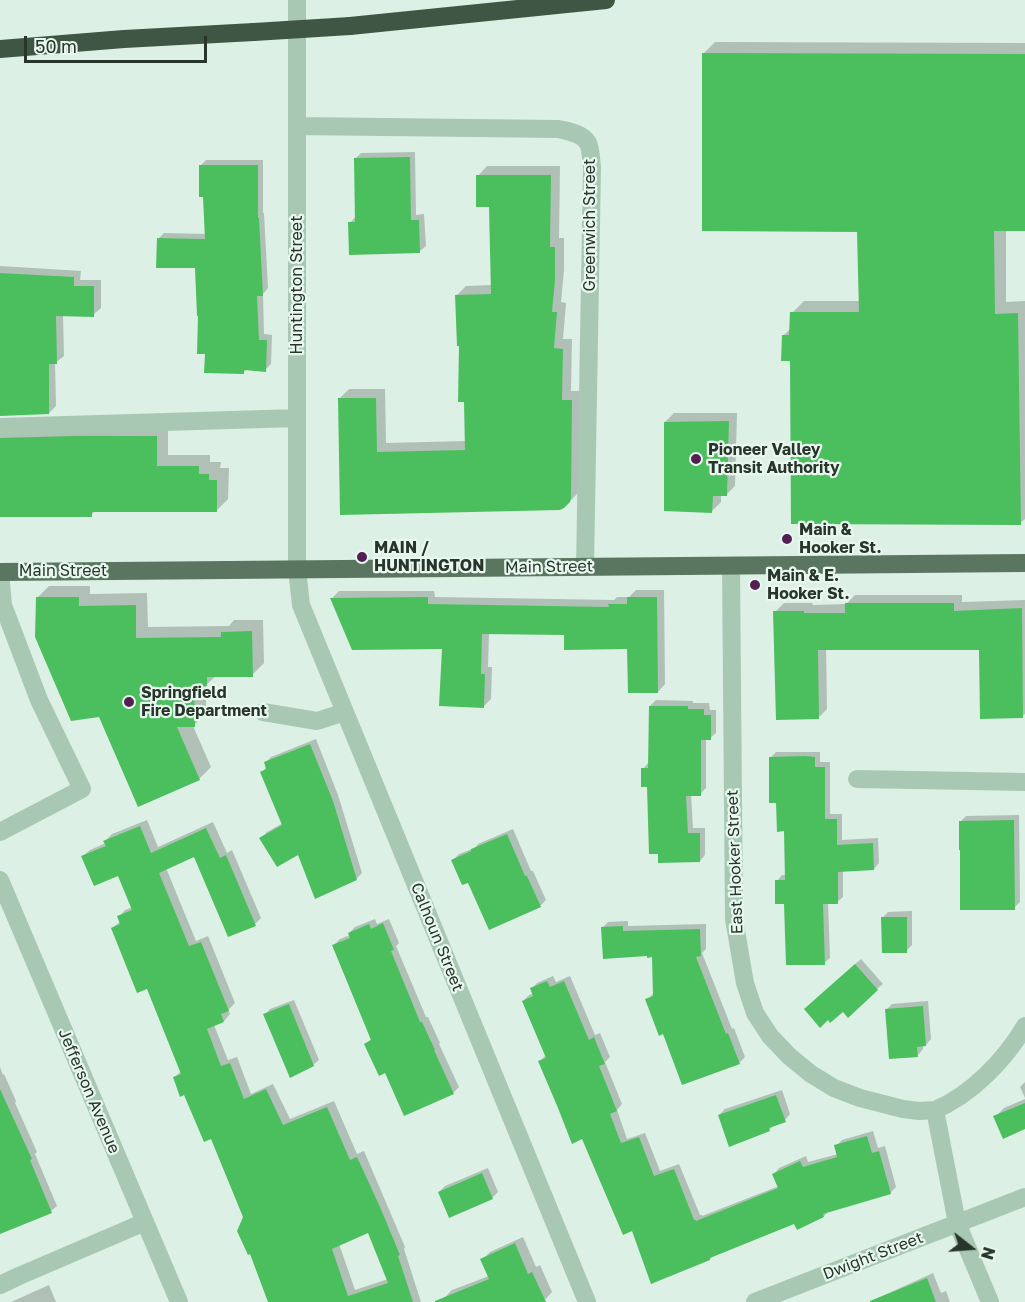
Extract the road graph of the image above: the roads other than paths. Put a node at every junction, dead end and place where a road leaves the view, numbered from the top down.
1 (297, 0) edge
2 (606, 0) edge
3 (0, 49) edge
4 (297, 126) junction
5 (297, 418) junction
6 (0, 427) edge
7 (1025, 563) edge
8 (731, 566) junction
9 (585, 567) junction
10 (297, 569) junction
11 (0, 572) edge
12 (262, 712) dead end
13 (345, 712) junction
14 (857, 779) dead end
15 (1025, 782) edge
16 (0, 832) edge
17 (0, 880) edge
18 (1025, 1026) edge
19 (935, 1110) junction
20 (1025, 1197) edge
21 (145, 1222) junction
22 (957, 1223) junction
23 (0, 1285) edge
24 (179, 1302) edge
25 (586, 1302) edge
26 (755, 1302) edge
27 (990, 1302) edge

1 - 4 street, Huntington Street
2 - 3 highway, bridge
4 - 5 street, Huntington Street
4 - 9 street, Greenwich Street
5 - 6 street
5 - 10 street, Huntington Street
7 - 8 main road, Main Street
8 - 9 main road, Main Street
8 - 19 street, East Hooker Street
9 - 10 main road, Main Street
10 - 11 main road, Main Street
10 - 13 street, Calhoun Street
11 - 16 street
12 - 13 street
13 - 25 street, Calhoun Street
14 - 15 street
17 - 21 street, Jefferson Avenue
18 - 19 street
19 - 22 street
20 - 22 street, Dwight Street
21 - 23 street
21 - 24 street, Jefferson Avenue
22 - 26 street, Dwight Street
22 - 27 street

